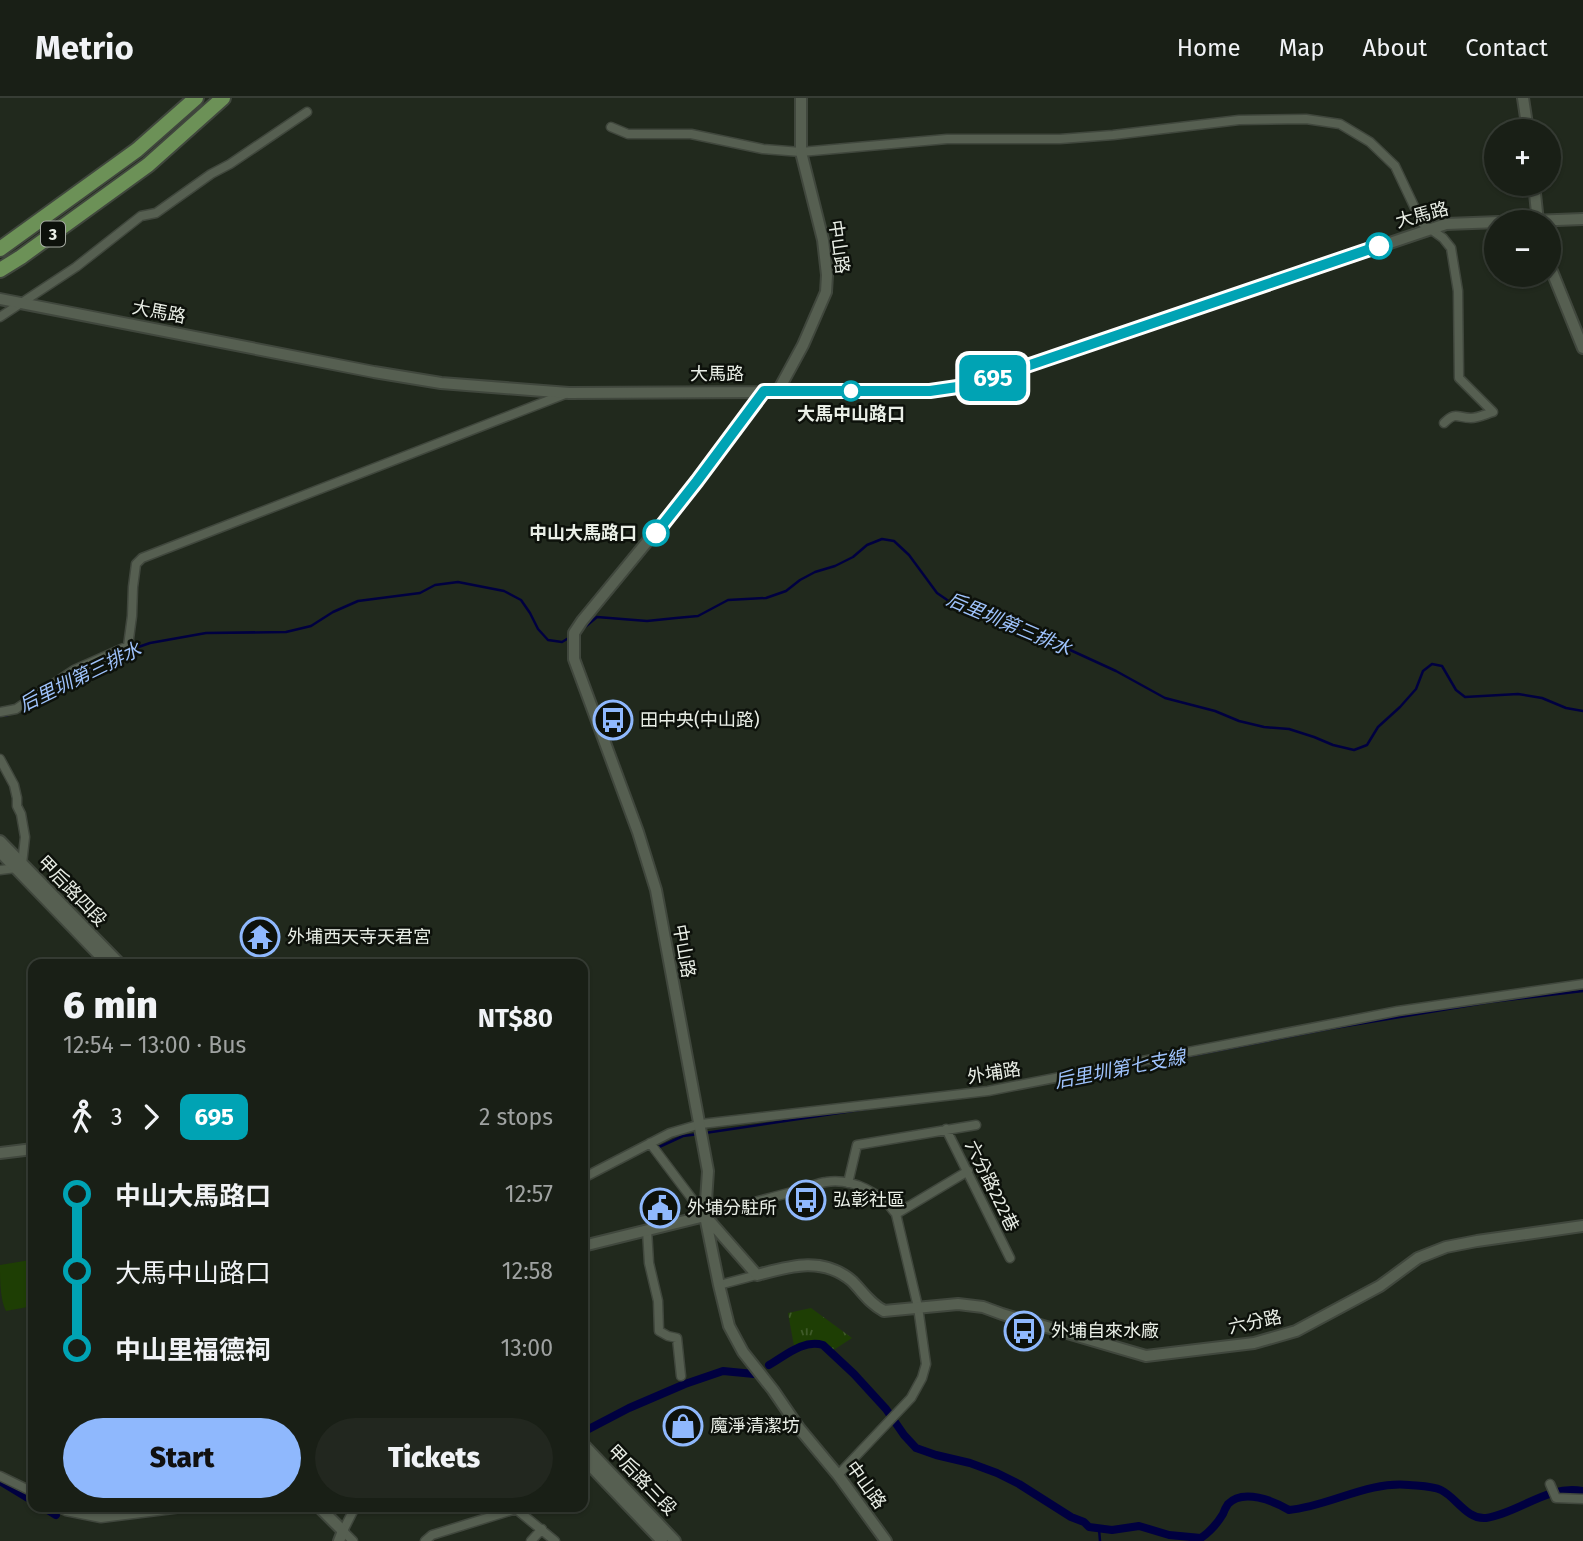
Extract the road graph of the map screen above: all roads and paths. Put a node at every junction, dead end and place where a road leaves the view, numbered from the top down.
1 (196, 98) edge
2 (223, 98) edge
3 (801, 98) edge
4 (1523, 98) edge
5 (307, 112) dead end
6 (1526, 119) edge
7 (611, 127) dead end
8 (801, 152) junction
9 (1583, 219) edge
10 (1561, 220) edge
11 (1484, 222) edge
12 (1430, 229) junction
13 (0, 249) edge
14 (0, 270) edge
15 (1558, 287) edge
16 (0, 299) edge
17 (21, 304) junction
18 (0, 317) edge
19 (1583, 348) edge
20 (764, 391) junction
21 (778, 391) junction
22 (569, 393) junction
23 (1444, 423) dead end
24 (0, 712) edge
25 (0, 759) edge
26 (0, 841) edge
27 (0, 852) edge
28 (19, 866) junction
29 (0, 870) edge
30 (103, 959) edge
31 (115, 959) edge
32 (1583, 984) edge
33 (701, 1125) junction
34 (976, 1125) dead end
35 (946, 1129) junction
36 (650, 1143) junction
37 (28, 1150) edge
38 (0, 1153) edge
39 (968, 1171) junction
40 (588, 1175) edge
41 (848, 1183) junction
42 (896, 1214) junction
43 (705, 1216) junction
44 (1583, 1226) edge
45 (647, 1230) junction
46 (588, 1245) edge
47 (1010, 1258) dead end
48 (757, 1275) junction
49 (719, 1285) junction
50 (918, 1307) junction
51 (681, 1376) dead end
52 (588, 1449) edge
53 (588, 1463) edge
54 (838, 1475) junction
55 (0, 1476) edge
56 (1550, 1484) dead end
57 (28, 1490) edge
58 (1583, 1499) edge
59 (71, 1512) edge
60 (149, 1512) edge
61 (323, 1512) edge
62 (353, 1512) edge
63 (506, 1512) edge
64 (520, 1512) edge
65 (542, 1529) junction
66 (341, 1536) edge
67 (353, 1541) edge
68 (425, 1541) edge
69 (531, 1541) edge
70 (555, 1541) edge
71 (662, 1541) edge
72 (675, 1541) edge
73 (886, 1541) edge

1 - 13 highway, 3
2 - 14 highway, 3
3 - 8 street, 中山路
4 - 6 street
5 - 17 street
7 - 8 street
8 - 12 street
8 - 21 street, 中山路
9 - 10 street, 大馬路
11 - 12 street, 大馬路
12 - 21 street, 大馬路
12 - 23 street
15 - 19 street
16 - 17 street, 大馬路
17 - 18 street
17 - 22 street, 大馬路
20 - 21 street, 大馬路
20 - 22 street, 大馬路
20 - 33 street, 中山路
22 - 24 street
25 - 28 street
26 - 28 street, 甲后路四段
27 - 28 street, 甲后路四段
28 - 29 street
28 - 30 street, 甲后路四段
28 - 31 street, 甲后路四段
32 - 33 street, 外埔路
33 - 36 street, 外埔路
33 - 43 street, 中山路
34 - 35 street
35 - 39 street, 六分路222巷
35 - 41 street
36 - 40 street, 外埔路
36 - 43 street
37 - 38 street
39 - 42 street
39 - 47 street, 六分路222巷
41 - 42 street
41 - 43 street
42 - 50 street
43 - 45 street
43 - 48 street
43 - 49 street, 中山路
44 - 50 street, 六分路
45 - 46 street
45 - 51 street
48 - 49 street
48 - 50 street, 六分路
49 - 54 street, 中山路
50 - 54 street
52 - 72 street, 甲后路三段
53 - 71 street, 甲后路三段
54 - 73 street, 中山路
55 - 57 street
56 - 58 street
59 - 60 street
61 - 66 street
62 - 66 street
63 - 68 street
64 - 65 street
65 - 69 street
65 - 70 street
66 - 67 street

